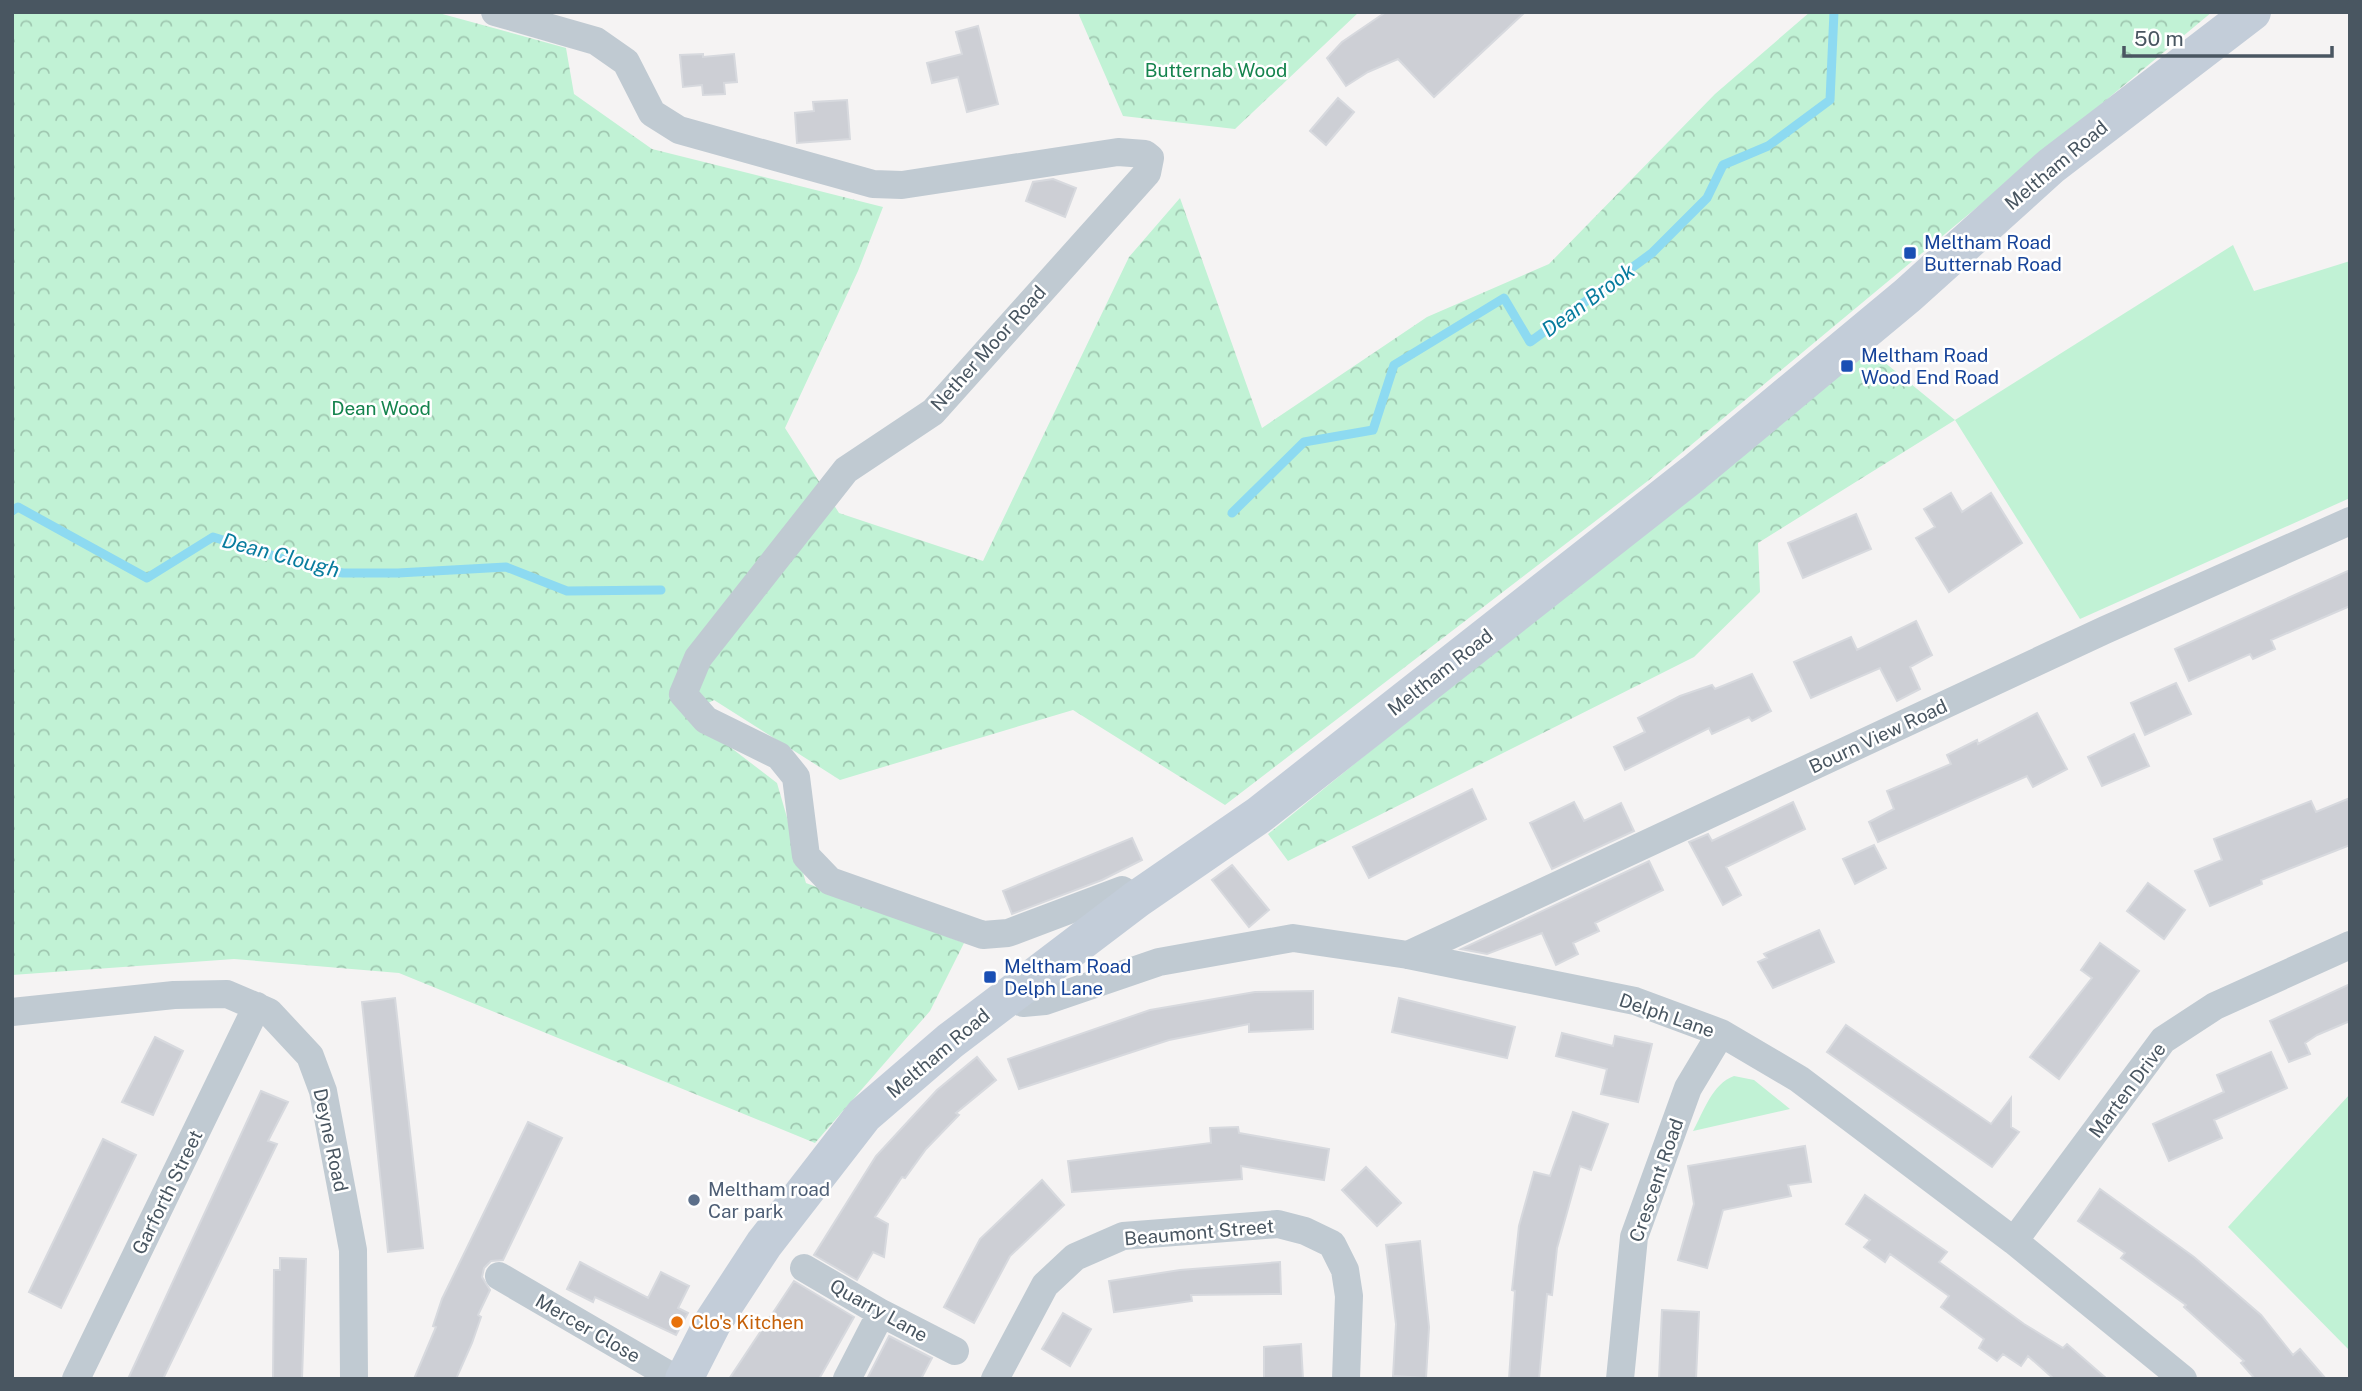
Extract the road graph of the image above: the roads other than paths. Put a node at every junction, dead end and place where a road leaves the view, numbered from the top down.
1 (495, 12) edge
2 (2252, 12) edge
3 (2350, 521) edge
4 (1137, 899) junction
5 (2350, 945) edge
6 (1408, 955) junction
7 (1010, 995) junction
8 (257, 1006) junction
9 (12, 1012) edge
10 (1721, 1033) junction
11 (2014, 1241) junction
12 (803, 1268) dead end
13 (499, 1276) dead end
14 (881, 1313) junction
15 (955, 1351) dead end
16 (76, 1379) edge
17 (354, 1379) edge
18 (676, 1379) edge
19 (684, 1379) edge
20 (847, 1379) edge
21 (995, 1379) edge
22 (1346, 1379) edge
23 (1620, 1379) edge
24 (2183, 1379) edge

1 - 4 street, Nether Moor Road
2 - 4 main road, Meltham Road
3 - 6 street, Bourn View Road
4 - 7 main road, Meltham Road
5 - 11 street, Marten Drive
6 - 7 street, Delph Lane
6 - 10 street, Delph Lane
7 - 19 main road, Meltham Road
8 - 9 street, Deyne Road
8 - 16 street, Garforth Street
8 - 17 street, Deyne Road
10 - 11 street, Delph Lane
10 - 23 street, Crescent Road
11 - 24 street, Delph Lane
12 - 14 street, Quarry Lane
13 - 18 street, Mercer Close
14 - 15 street, Quarry Lane
14 - 20 street
21 - 22 street, Beaumont Street

